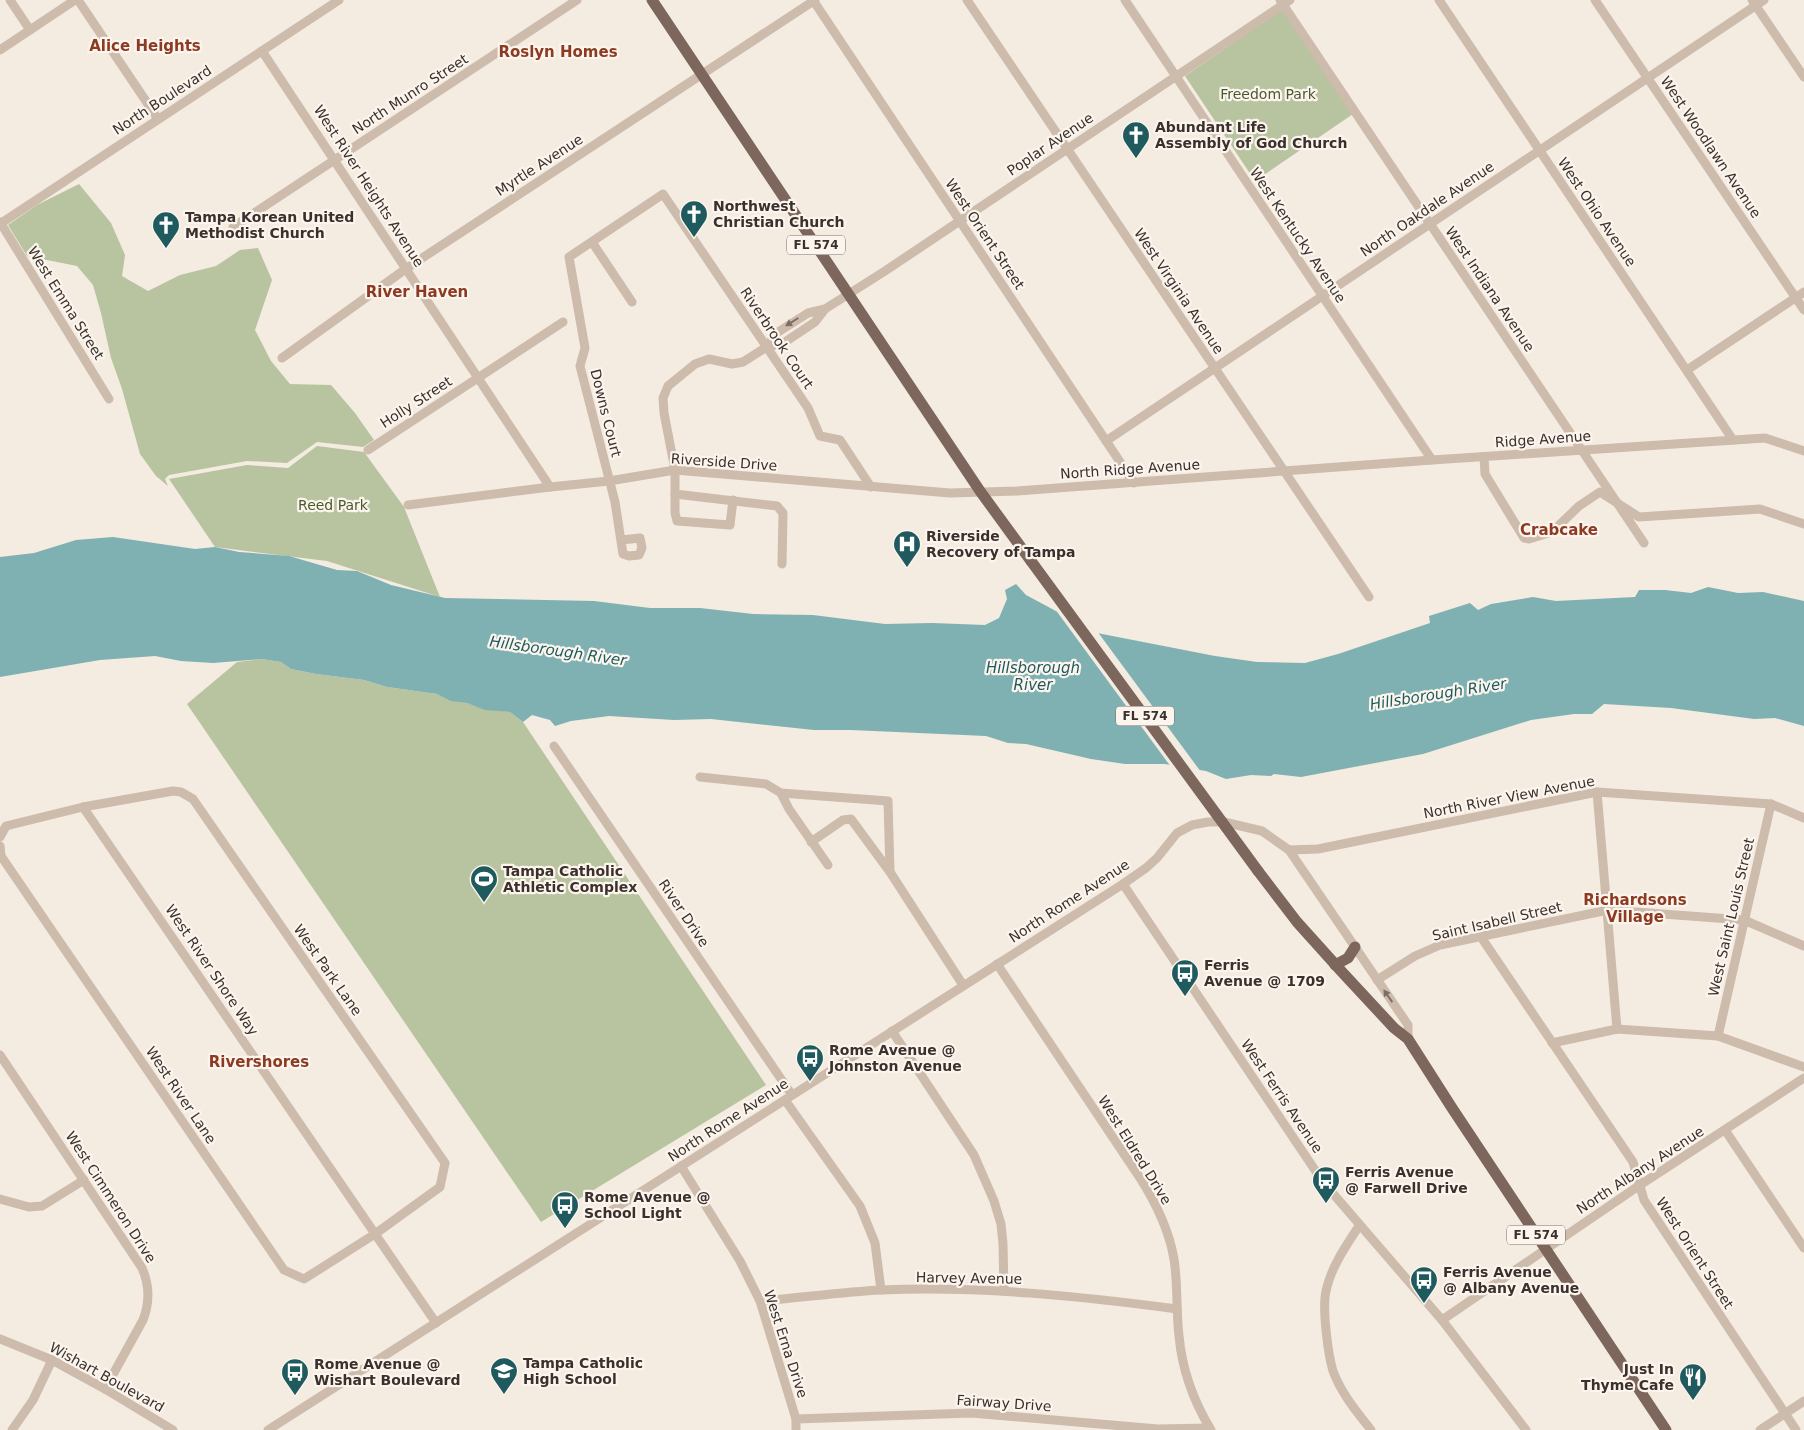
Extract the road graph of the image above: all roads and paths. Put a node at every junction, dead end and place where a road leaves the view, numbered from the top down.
1 (10, 0) edge
2 (76, 0) edge
3 (339, 0) edge
4 (578, 0) edge
5 (652, 0) edge
6 (814, 0) edge
7 (967, 0) edge
8 (1125, 0) edge
9 (1439, 0) edge
10 (1596, 0) edge
11 (1284, 2) edge
12 (1757, 2) edge
13 (30, 30) junction
14 (0, 50) edge
15 (262, 50) junction
16 (702, 75) junction
17 (1176, 76) junction
18 (1804, 77) edge
19 (1648, 78) junction
20 (158, 120) junction
21 (1067, 149) junction
22 (1540, 150) junction
23 (336, 160) junction
24 (663, 194) joint
25 (960, 220) junction
26 (0, 223) edge
27 (1430, 224) junction
28 (233, 227) dead end
29 (592, 242) junction
30 (407, 268) junction
31 (849, 294) junction
32 (1800, 295) edge
33 (1322, 296) junction
34 (632, 302) dead end
35 (1804, 310) edge
36 (563, 322) dead end
37 (768, 346) junction
38 (282, 358) dead end
39 (1215, 369) junction
40 (1687, 370) junction
41 (478, 378) junction
42 (109, 398) dead end
43 (1733, 440) junction
44 (1106, 441) junction
45 (368, 450) dead end
46 (1581, 450) junction
47 (1804, 451) edge
48 (1484, 457) junction
49 (1432, 460) junction
50 (675, 470) junction
51 (1283, 470) junction
52 (609, 481) junction
53 (1134, 483) junction
54 (550, 487) junction
55 (871, 487) junction
56 (980, 491) junction
57 (675, 494) junction
58 (732, 500) junction
59 (1617, 502) junction
60 (408, 505) dead end
61 (1804, 524) edge
62 (621, 540) dead end
63 (1644, 543) dead end
64 (782, 564) dead end
65 (1369, 597) dead end
66 (554, 746) dead end
67 (700, 777) dead end
68 (1597, 792) junction
69 (781, 793) junction
70 (1771, 804) junction
71 (83, 807) junction
72 (1804, 818) edge
73 (0, 837) edge
74 (812, 842) junction
75 (0, 846) edge
76 (1289, 850) junction
77 (828, 865) dead end
78 (890, 872) junction
79 (1123, 884) junction
80 (1608, 910) junction
81 (1744, 920) junction
82 (1481, 937) junction
83 (1804, 946) edge
84 (1355, 947) junction
85 (997, 964) junction
86 (1335, 965) junction
87 (1377, 980) junction
88 (963, 985) junction
89 (1617, 1029) junction
90 (892, 1031) junction
91 (1718, 1036) junction
92 (1408, 1039) junction
93 (1552, 1043) junction
94 (0, 1055) edge
95 (1804, 1067) edge
96 (1804, 1078) edge
97 (788, 1098) junction
98 (1725, 1130) junction
99 (681, 1166) junction
100 (84, 1180) junction
101 (1640, 1185) junction
102 (0, 1199) edge
103 (1359, 1226) junction
104 (375, 1234) junction
105 (1804, 1248) edge
106 (1546, 1249) junction
107 (881, 1290) junction
108 (1004, 1290) junction
109 (760, 1301) junction
110 (1177, 1309) junction
111 (1442, 1320) junction
112 (436, 1323) junction
113 (0, 1339) edge
114 (52, 1360) junction
115 (105, 1389) junction
116 (1804, 1401) edge
117 (1785, 1414) junction
118 (796, 1419) junction
119 (1211, 1429) edge
120 (12, 1430) edge
121 (173, 1430) edge
122 (268, 1430) edge
123 (796, 1430) edge
124 (1371, 1430) edge
125 (1526, 1430) edge
126 (1666, 1430) edge
127 (1760, 1430) edge
128 (1796, 1430) edge

1 - 13 street
2 - 13 street
2 - 20 street
3 - 15 street, North Boulevard
4 - 23 street, North Munro Street
5 - 16 main road, FL 574
6 - 16 street, Myrtle Avenue
6 - 25 street, West Orient Street
7 - 21 street, West Virginia Avenue
8 - 17 street, West Kentucky Avenue
9 - 22 street, West Ohio Avenue
10 - 19 street, West Woodlawn Avenue
11 - 17 street, Poplar Avenue
11 - 27 street, West Indiana Avenue
12 - 18 street
12 - 19 street, North Oakdale Avenue
13 - 14 street
15 - 20 street, North Boulevard
15 - 23 street, West River Heights Avenue
16 - 30 street, Myrtle Avenue
16 - 31 main road, FL 574
17 - 21 street, Poplar Avenue
17 - 33 street, West Kentucky Avenue
19 - 22 street, North Oakdale Avenue
19 - 32 street, West Woodlawn Avenue
20 - 26 street, North Boulevard
21 - 25 street, Poplar Avenue
21 - 39 street, West Virginia Avenue
22 - 27 street, North Oakdale Avenue
22 - 40 street, West Ohio Avenue
23 - 28 street, North Munro Street
23 - 30 street, West River Heights Avenue
24 - 29 street, Downs Court
24 - 37 street, Riverbrook Court
25 - 31 street, Poplar Avenue
25 - 44 street, West Orient Street
26 - 42 street, West Emma Street
27 - 33 street, North Oakdale Avenue
27 - 46 street, West Indiana Avenue
29 - 34 street
29 - 52 street, Downs Court
30 - 38 street, Myrtle Avenue
30 - 41 street, West River Heights Avenue
31 - 37 street, Poplar Avenue
31 - 56 main road, FL 574
32 - 35 street, West Woodlawn Avenue
32 - 40 street
33 - 39 street, North Oakdale Avenue
33 - 49 street, West Kentucky Avenue
36 - 41 street, Holly Street
37 - 50 street, Poplar Avenue
37 - 55 street, Riverbrook Court
39 - 44 street, North Oakdale Avenue
39 - 51 street, West Virginia Avenue
40 - 43 street, West Ohio Avenue
41 - 45 street, Holly Street
41 - 54 street, West River Heights Avenue
43 - 46 street, Ridge Avenue
43 - 47 street, Ridge Avenue
44 - 53 street, West Orient Street
46 - 48 street, Ridge Avenue
46 - 59 street, West Indiana Avenue
48 - 49 street, Ridge Avenue
48 - 59 street
49 - 51 street, Ridge Avenue
50 - 52 street, Riverside Drive
50 - 55 street, Riverside Drive
50 - 57 street, Poplar Avenue
51 - 53 street, North Ridge Avenue
51 - 65 street, West Virginia Avenue
52 - 54 street, Riverside Drive
52 - 62 street
53 - 56 street, North Ridge Avenue
54 - 60 street, Riverside Drive
55 - 56 street, Riverside Drive
56 - 86 main road, FL 574, bridge
57 - 58 street
57 - 58 street, Poplar Avenue
58 - 64 street
59 - 61 street
59 - 63 street, West Indiana Avenue
66 - 97 street, River Drive
67 - 69 street
68 - 70 street, North River View Avenue
68 - 76 street, North River View Avenue
68 - 80 street
69 - 74 street
69 - 78 street
70 - 72 street, North River View Avenue
70 - 81 street, West Saint Louis Street
71 - 73 street
71 - 104 street, West River Shore Way
71 - 104 street, West Park Lane
74 - 77 street
74 - 78 street
75 - 104 street, West River Lane
76 - 79 street, North Rome Avenue
76 - 84 street
78 - 88 street
79 - 85 street, North Rome Avenue
79 - 103 street, West Ferris Avenue
80 - 81 street, Saint Isabell Street
80 - 82 street, Saint Isabell Street
80 - 89 street
81 - 83 street, Saint Isabell Street
81 - 91 street, West Saint Louis Street
82 - 87 street, Saint Isabell Street
82 - 93 street, West Orient Street
84 - 86 main road
84 - 87 street
85 - 88 street, North Rome Avenue
85 - 110 street, West Eldred Drive
86 - 92 main road, FL 574
92 -> 87 street
88 - 90 street, North Rome Avenue
89 - 91 street
89 - 93 street
90 - 97 street, North Rome Avenue
90 - 108 street
91 - 95 street
92 - 106 main road, FL 574
93 - 101 street, West Orient Street
94 - 100 street, West Cimmeron Drive
96 - 98 street, North Albany Avenue
97 - 99 street, North Rome Avenue
97 - 107 street, River Drive
98 - 101 street, North Albany Avenue
98 - 105 street
99 - 109 street, West Erna Drive
99 - 112 street, North Rome Avenue
100 - 102 street
100 - 115 street, West Cimmeron Drive
101 - 106 street, North Albany Avenue
101 - 117 street, West Orient Street
103 - 111 street, West Ferris Avenue
103 - 124 street
104 - 112 street, West River Shore Way
106 - 111 street, North Albany Avenue
106 - 126 main road, FL 574
107 - 108 street, Harvey Avenue
107 - 109 street, Harvey Avenue
108 - 110 street, Harvey Avenue
109 - 118 street, West Erna Drive
110 - 119 street, West Eldred Drive
111 - 125 street, West Ferris Avenue
112 - 122 street, North Rome Avenue
113 - 114 street, Wishart Boulevard
114 - 115 street, Wishart Boulevard
114 - 120 street
115 - 121 street, Wishart Boulevard
116 - 117 street
117 - 127 street
117 - 128 street, West Orient Street
118 - 119 street, Fairway Drive
118 - 123 street, West Erna Drive

